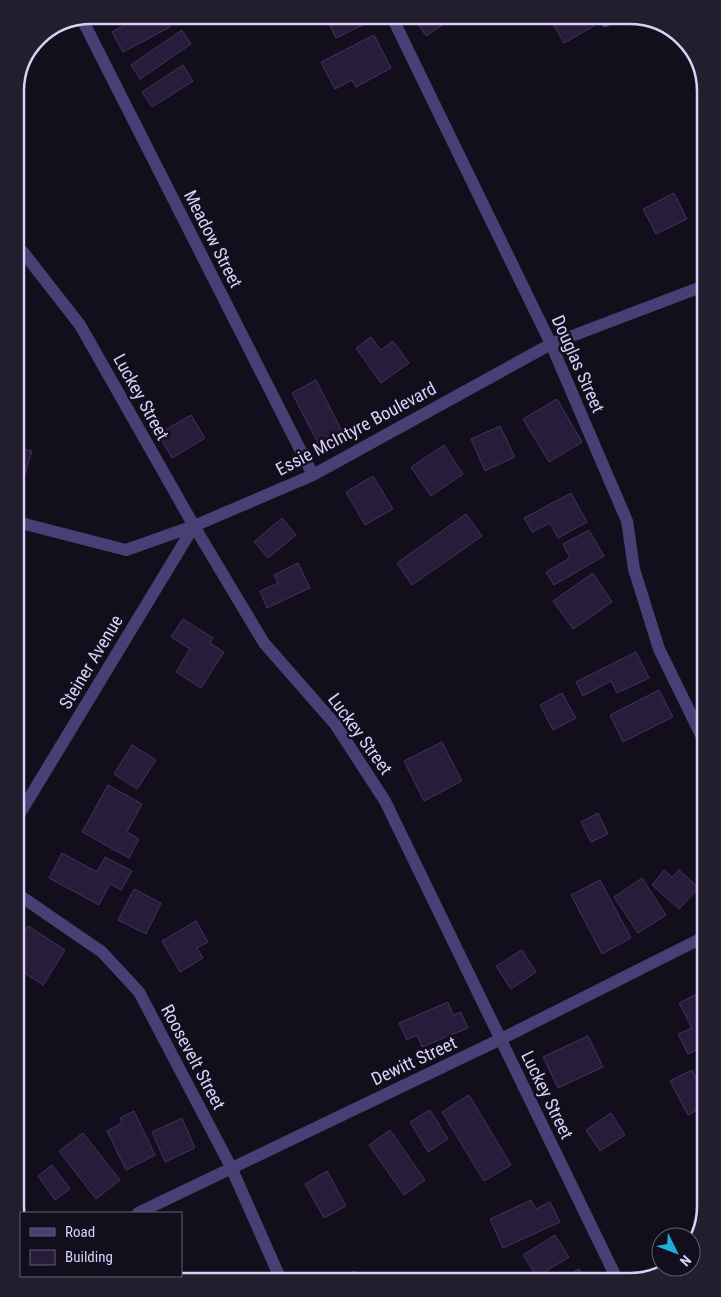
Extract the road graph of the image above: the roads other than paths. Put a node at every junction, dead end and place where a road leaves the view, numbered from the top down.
1 (85, 24) edge
2 (395, 24) edge
3 (24, 255) edge
4 (697, 289) edge
5 (551, 344) junction
6 (313, 476) junction
7 (24, 524) edge
8 (194, 526) junction
9 (697, 725) edge
10 (24, 807) edge
11 (24, 898) edge
12 (697, 940) edge
13 (500, 1039) junction
14 (231, 1167) junction
15 (140, 1212) edge
16 (279, 1273) edge
17 (615, 1273) edge

1 - 6 street, Meadow Street
2 - 5 street, Douglas Street
3 - 8 street, Luckey Street
4 - 5 street, Essie McIntyre Boulevard
5 - 6 street, Essie McIntyre Boulevard
5 - 9 street, Douglas Street
6 - 8 street, Essie McIntyre Boulevard
7 - 8 street, Essie McIntyre Boulevard
8 - 10 street, Steiner Avenue
8 - 13 street, Luckey Street
11 - 14 street, Roosevelt Street
12 - 13 street, Dewitt Street
13 - 14 street, Dewitt Street
13 - 17 street, Luckey Street
14 - 15 street, Dewitt Street
14 - 16 street, Roosevelt Street

